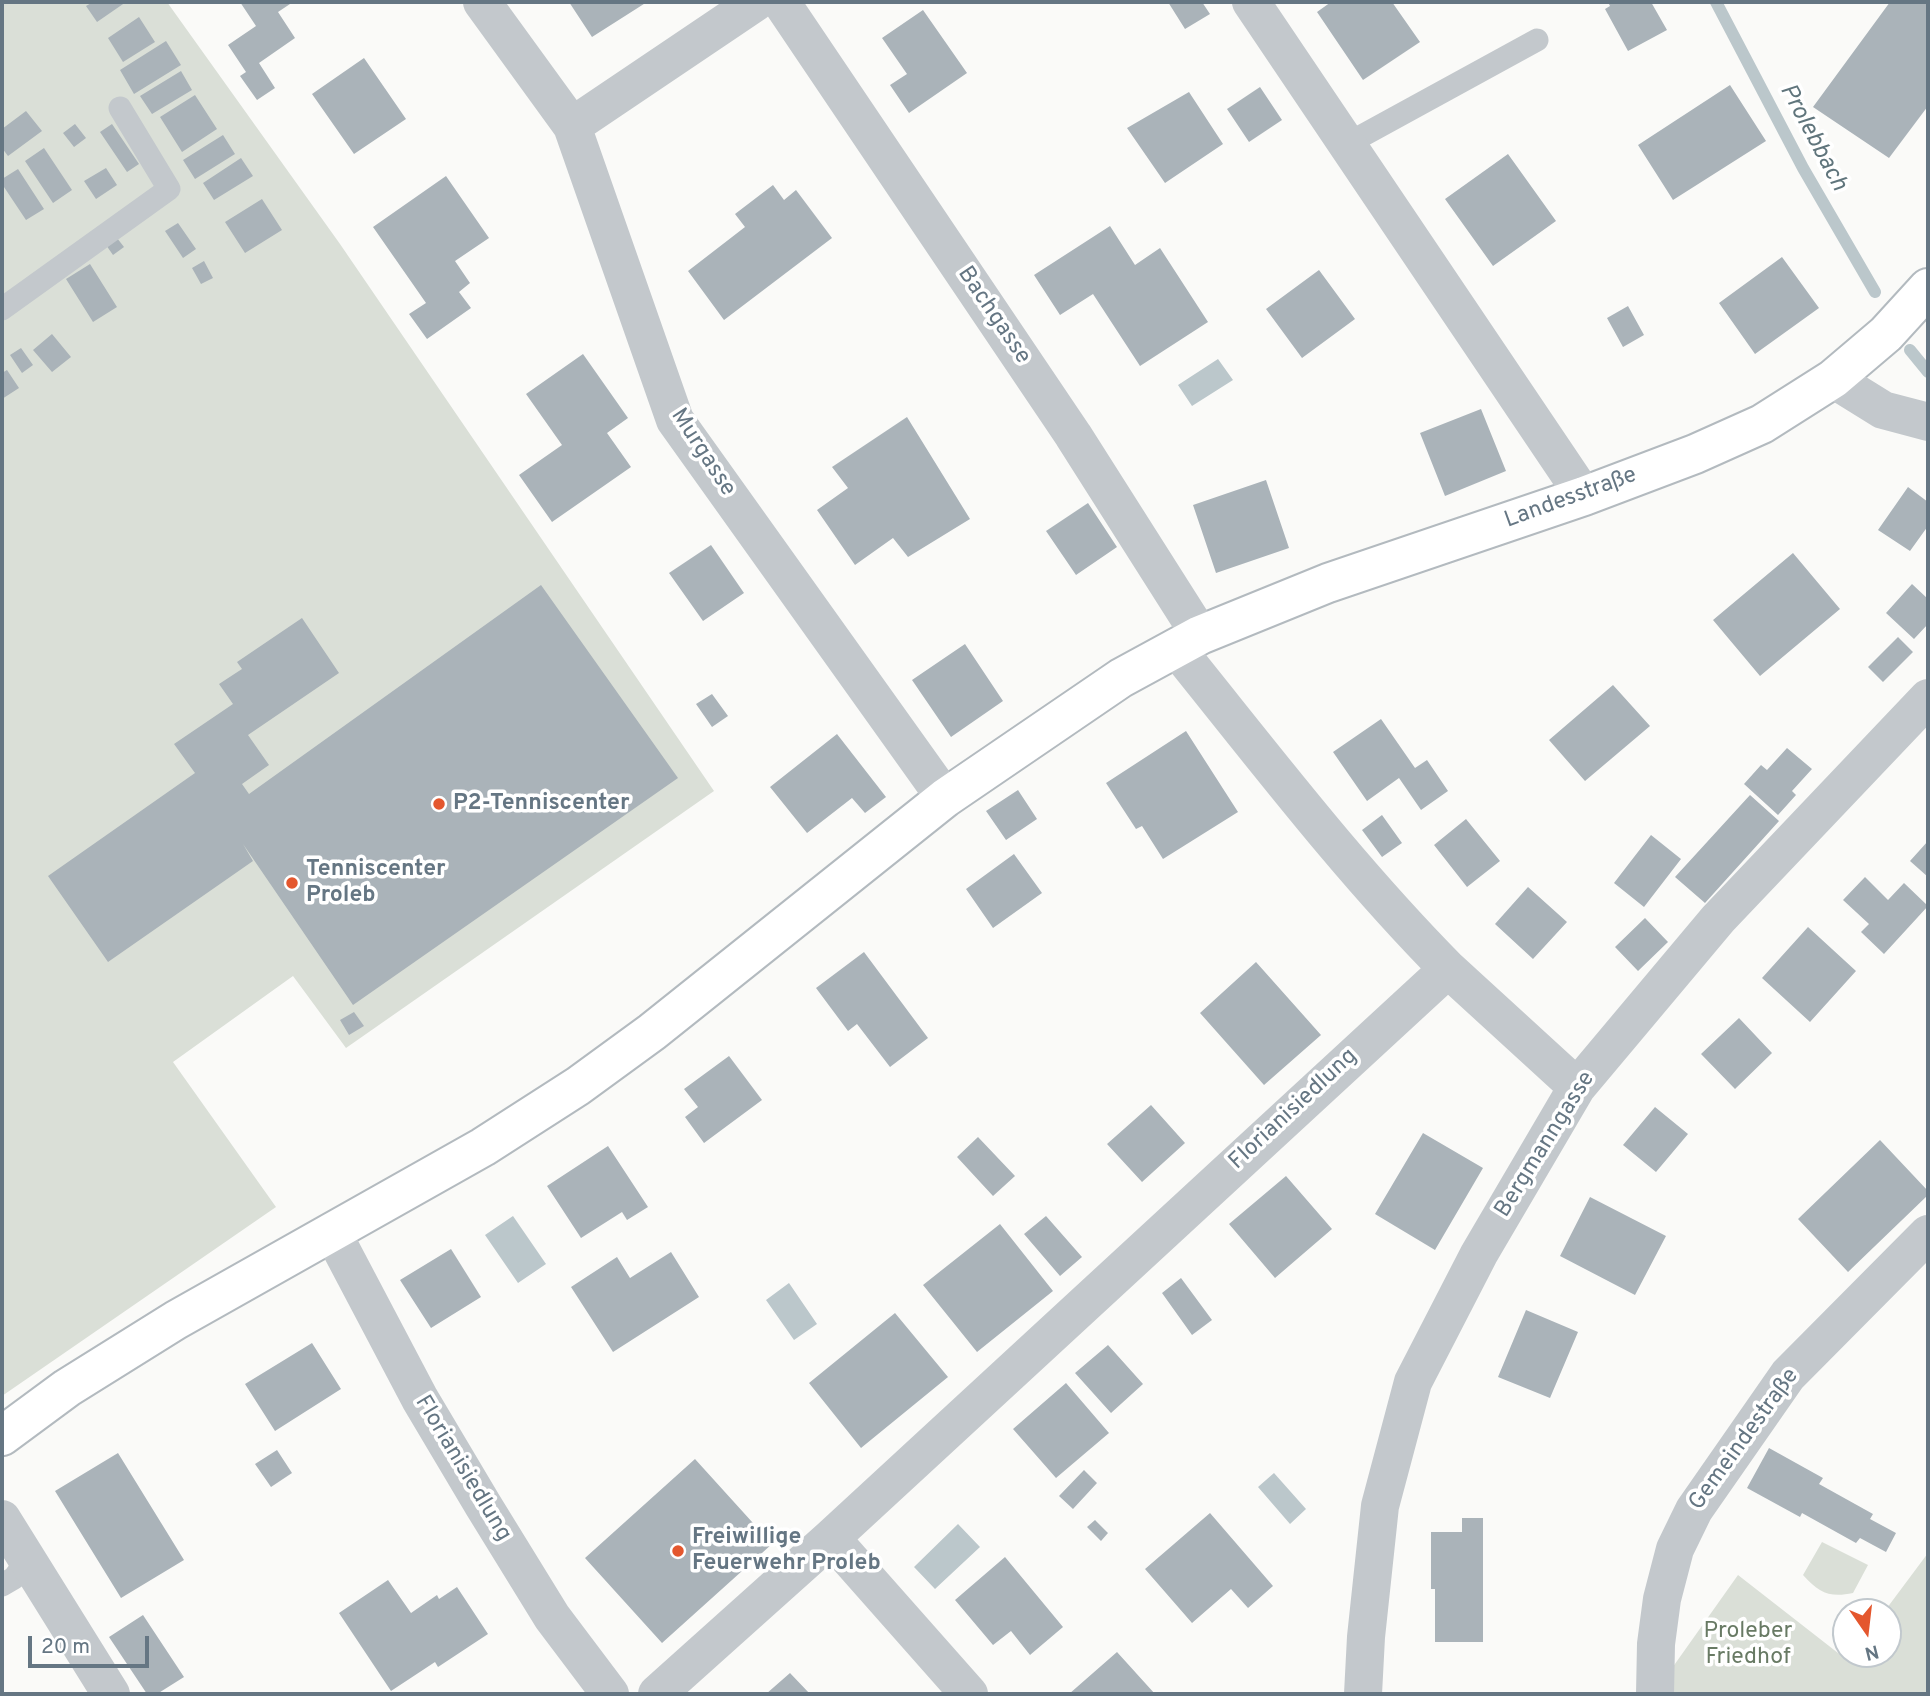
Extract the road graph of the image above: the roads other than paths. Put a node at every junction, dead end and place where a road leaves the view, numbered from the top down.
1 (482, 2) edge
2 (756, 2) edge
3 (781, 2) edge
4 (1251, 2) edge
5 (1537, 40) dead end
6 (120, 108) dead end
7 (572, 127) junction
8 (1347, 144) junction
9 (1928, 288) edge
10 (2, 309) edge
11 (1833, 379) junction
12 (1928, 422) edge
13 (1584, 496) junction
14 (1188, 641) junction
15 (1928, 698) edge
16 (945, 798) junction
17 (1448, 969) junction
18 (1577, 1087) junction
19 (332, 1232) junction
20 (1928, 1234) edge
21 (2, 1436) edge
22 (2, 1519) edge
23 (831, 1538) junction
24 (14, 1572) edge
25 (111, 1694) edge
26 (610, 1694) edge
27 (657, 1694) edge
28 (969, 1694) edge
29 (1363, 1694) edge
30 (1654, 1694) edge

1 - 7 street, Murgasse
2 - 7 street
3 - 14 street, Bachgasse
4 - 8 street
5 - 8 lane
6 - 10 lane
7 - 16 street, Murgasse
8 - 13 street
9 - 11 main road, Landesstraße
11 - 12 street
11 - 13 main road, Landesstraße
13 - 14 main road, Landesstraße
14 - 16 main road, Landesstraße
14 - 17 street
15 - 18 street, Bergmanngasse
16 - 19 main road, Landesstraße
17 - 18 street
17 - 23 street, Florianisiedlung
18 - 29 street, Bergmanngasse
19 - 21 main road, Landesstraße
19 - 26 street, Florianisiedlung
20 - 30 street, Gemeindestraße
22 - 24 street
23 - 27 street, Florianisiedlung
23 - 28 street
24 - 25 street

